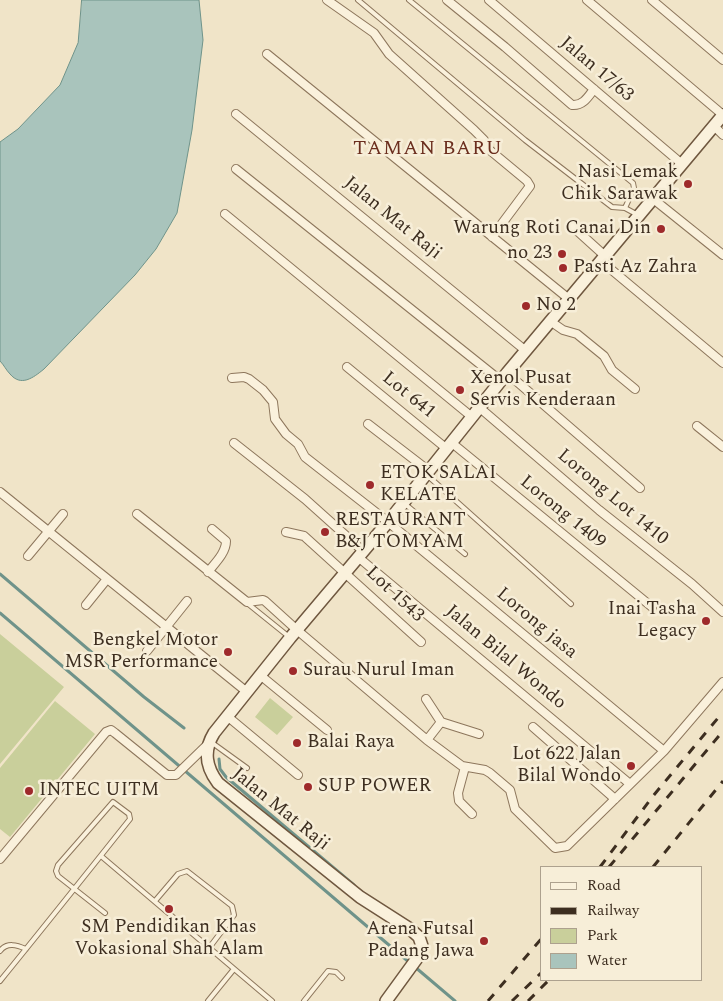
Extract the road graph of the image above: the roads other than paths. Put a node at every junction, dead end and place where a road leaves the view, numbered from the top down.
1 (327, 0) edge
2 (358, 0) edge
3 (409, 0) edge
4 (447, 0) edge
5 (489, 0) edge
6 (587, 0) edge
7 (652, 0) edge
8 (267, 54) dead end
9 (723, 60) edge
10 (594, 89) junction
11 (236, 114) dead end
12 (723, 115) edge
13 (714, 126) junction
14 (723, 135) edge
15 (682, 164) junction
16 (236, 169) dead end
17 (652, 198) junction
18 (625, 208) junction
19 (226, 214) dead end
20 (639, 215) junction
21 (573, 227) dead end
22 (492, 237) junction
23 (723, 255) edge
24 (603, 259) junction
25 (569, 299) junction
26 (550, 321) junction
27 (526, 351) junction
28 (723, 363) edge
29 (347, 367) dead end
30 (504, 377) junction
31 (232, 378) dead end
32 (635, 389) dead end
33 (480, 408) junction
34 (472, 417) junction
35 (368, 424) dead end
36 (697, 426) dead end
37 (234, 443) dead end
38 (450, 446) junction
39 (723, 447) edge
40 (427, 473) junction
41 (640, 488) dead end
42 (0, 492) edge
43 (404, 502) junction
44 (63, 514) dead end
45 (137, 514) dead end
46 (388, 522) junction
47 (212, 529) dead end
48 (48, 532) junction
49 (286, 532) dead end
50 (361, 554) junction
51 (465, 554) dead end
52 (28, 556) dead end
53 (208, 572) junction
54 (346, 572) junction
55 (107, 579) junction
56 (187, 601) dead end
57 (246, 602) junction
58 (571, 604) dead end
59 (86, 605) dead end
60 (652, 607) dead end
61 (723, 612) edge
62 (167, 627) junction
63 (293, 634) junction
64 (421, 642) dead end
65 (147, 651) dead end
66 (260, 675) junction
67 (723, 682) edge
68 (247, 692) junction
69 (426, 699) dead end
70 (227, 716) junction
71 (441, 722) junction
72 (533, 727) dead end
73 (327, 730) dead end
74 (479, 734) dead end
75 (427, 740) junction
76 (209, 742) junction
77 (664, 751) junction
78 (465, 767) junction
79 (247, 768) dead end
80 (298, 775) dead end
81 (630, 784) junction
82 (615, 799) junction
83 (472, 814) dead end
84 (101, 856) junction
85 (0, 859) edge
86 (75, 889) junction
87 (155, 902) junction
88 (105, 914) dead end
89 (209, 948) junction
90 (26, 949) junction
91 (0, 951) edge
92 (234, 969) junction
93 (342, 978) dead end
94 (0, 982) edge
95 (208, 1001) edge
96 (272, 1001) edge
97 (304, 1001) edge
98 (386, 1001) edge

1 - 22 street
2 - 18 lane
3 - 18 lane
4 - 10 street
5 - 10 street, Jalan 17/63
6 - 12 street
7 - 9 street
8 - 22 street
10 - 15 street, Jalan 17/63
11 - 27 street, Jalan Mat Raji
12 - 13 street
13 - 14 street
13 - 15 street
15 - 17 street
16 - 30 street
17 - 20 street
17 - 23 street
18 - 20 lane
19 - 34 street
20 - 24 street
21 - 24 street
22 - 25 street
24 - 25 street
24 - 28 street
25 - 26 street
26 - 27 street
26 - 32 street
27 - 30 street
29 - 38 street, Lot 641
30 - 33 street
30 - 41 street
31 - 46 street, Lorong jasa
33 - 34 street
33 - 61 street, Lorong Lot 1410
34 - 38 street
35 - 40 street
36 - 39 street
37 - 50 street
38 - 40 street
38 - 60 street, Lorong 1409
40 - 43 street
40 - 58 lane
42 - 48 street
43 - 46 street
43 - 51 lane
44 - 48 street
45 - 53 street
46 - 50 street
46 - 77 street, Lorong jasa
47 - 53 street
48 - 52 street
48 - 55 street
49 - 54 street, Lot 1543
50 - 54 street
50 - 81 street, Jalan Bilal Wondo
53 - 57 street
54 - 63 street
54 - 64 street, Lot 1543
55 - 59 street
55 - 62 street
56 - 62 street
57 - 63 lane
57 - 63 street
62 - 65 street
62 - 68 street
63 - 66 street
63 - 75 street
66 - 68 street
66 - 73 street
67 - 77 street
68 - 70 street
69 - 71 street
70 - 76 street
70 - 80 street
71 - 74 street
71 - 75 street
72 - 82 street
75 - 78 street
76 - 79 lane
76 - 85 street
76 - 98 street, Jalan Mat Raji
77 - 81 street
78 - 82 street
78 - 83 street
81 - 82 street
84 - 86 lane
84 - 86 lane
84 - 87 lane
86 - 88 lane
86 - 90 lane
87 - 89 lane
87 - 89 lane
89 - 92 lane
90 - 91 lane
90 - 94 lane
92 - 95 lane
92 - 96 lane
93 - 97 lane

